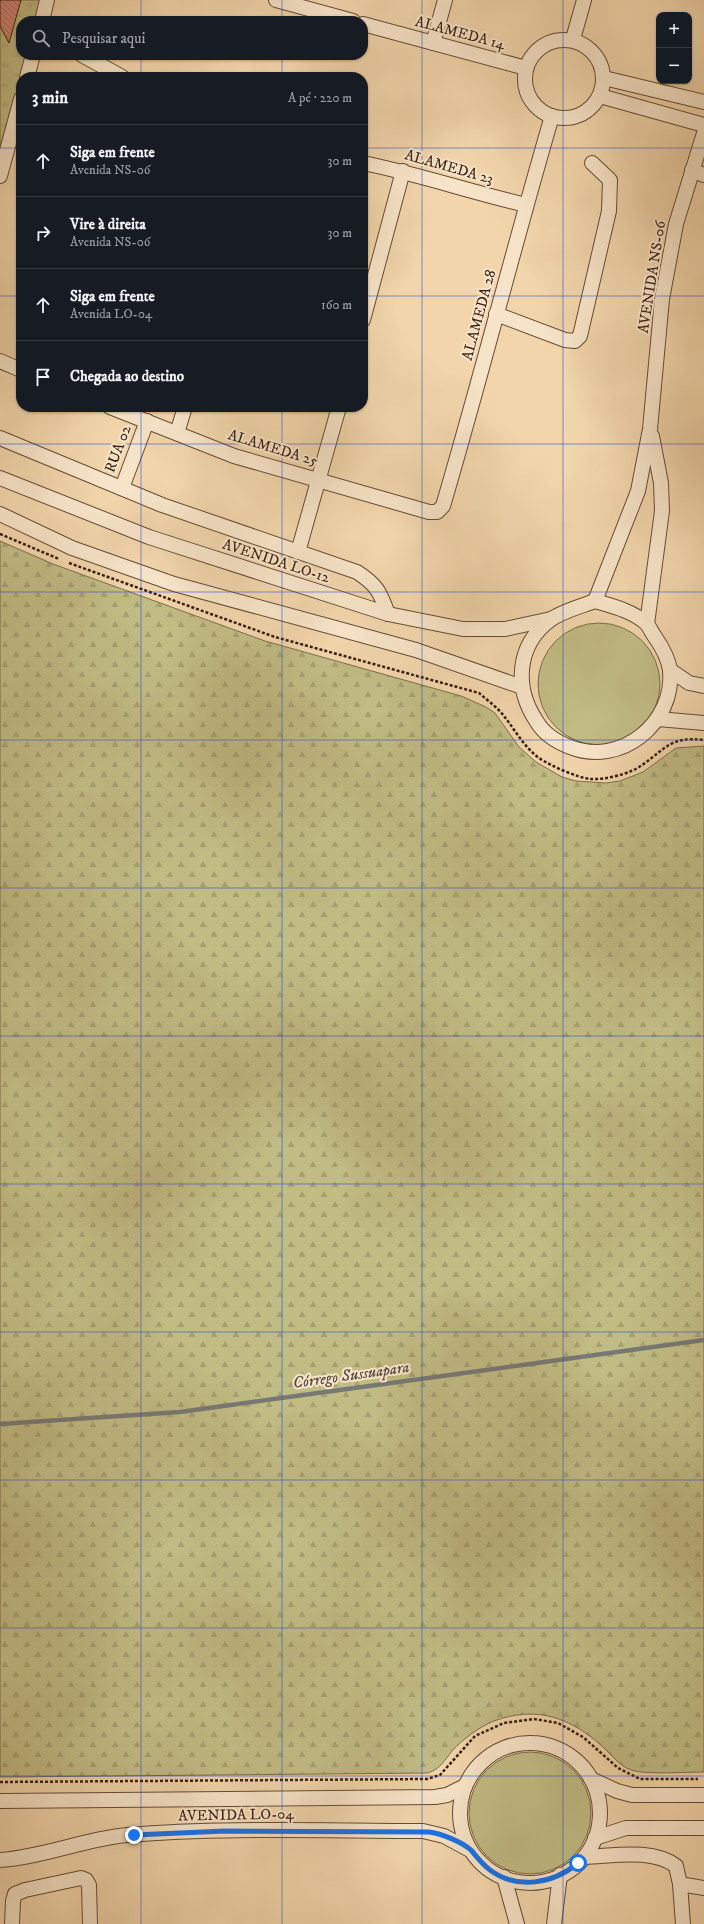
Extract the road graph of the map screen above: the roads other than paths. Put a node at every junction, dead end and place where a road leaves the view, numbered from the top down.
1 (46, 0) edge
2 (276, 0) edge
3 (445, 0) edge
4 (584, 0) edge
5 (308, 4) edge
6 (43, 16) edge
7 (340, 16) edge
8 (368, 25) edge
9 (573, 39) junction
10 (433, 44) junction
11 (32, 60) edge
12 (91, 60) edge
13 (526, 68) junction
14 (28, 72) edge
15 (113, 72) edge
16 (604, 78) junction
17 (600, 96) junction
18 (704, 102) edge
19 (552, 116) junction
20 (16, 118) edge
21 (704, 125) edge
22 (704, 133) edge
23 (368, 163) edge
24 (592, 163) dead end
25 (403, 171) junction
26 (698, 173) edge
27 (0, 176) edge
28 (526, 205) junction
29 (368, 301) edge
30 (496, 314) junction
31 (0, 361) edge
32 (16, 368) edge
33 (123, 412) edge
34 (183, 412) edge
35 (338, 412) edge
36 (147, 421) junction
37 (650, 429) junction
38 (177, 433) junction
39 (0, 438) edge
40 (0, 478) edge
41 (320, 480) junction
42 (122, 488) junction
43 (429, 512) joint
44 (0, 514) edge
45 (298, 552) junction
46 (595, 601) junction
47 (388, 614) junction
48 (551, 619) junction
49 (647, 624) junction
50 (670, 670) junction
51 (704, 686) edge
52 (522, 687) junction
53 (658, 719) junction
54 (704, 723) edge
55 (591, 1778) junction
56 (465, 1786) junction
57 (704, 1795) edge
58 (0, 1801) edge
59 (704, 1828) edge
60 (595, 1838) junction
61 (470, 1850) junction
62 (585, 1857) junction
63 (0, 1860) edge
64 (560, 1875) junction
65 (504, 1877) junction
66 (680, 1884) junction
67 (704, 1888) edge
68 (12, 1924) edge
69 (90, 1924) edge
70 (517, 1924) edge
71 (554, 1924) edge
72 (684, 1924) edge

1 - 6 street
2 - 5 street
3 - 10 street
4 - 9 street
5 - 7 street
8 - 10 street, ALAMEDA 14
9 - 13 street
9 - 16 street
10 - 13 street, ALAMEDA 14
11 - 14 street
12 - 15 street
13 - 19 street
16 - 17 street
16 - 18 street
17 - 19 street
17 - 21 street
19 - 28 street, ALAMEDA 28
20 - 27 street
22 - 26 street, AVENIDA NS-06
23 - 25 street, ALAMEDA 23
24 - 30 street
25 - 28 street, ALAMEDA 23
25 - 29 street
26 - 37 street, AVENIDA NS-06
28 - 30 street, ALAMEDA 28
30 - 43 street, ALAMEDA 28
31 - 32 street
33 - 36 street, ALAMEDA 25
34 - 38 street
35 - 41 street
36 - 38 street, ALAMEDA 25
36 - 42 street, RUA 02
37 - 46 street, AVENIDA NS-06
37 - 49 street, AVENIDA NS-06
38 - 41 street, ALAMEDA 25
39 - 42 street
40 - 47 street, AVENIDA LO-12
41 - 43 street, ALAMEDA 25
41 - 45 street
42 - 45 street
44 - 52 street
45 - 47 street
46 - 48 street
46 - 49 street
47 - 48 street, AVENIDA LO-12
48 - 52 street
49 - 50 street
50 - 51 street
50 - 53 street
52 - 53 street
53 - 54 street
55 - 56 street
55 - 57 street
55 - 60 street
56 - 58 street, AVENIDA LO-04
56 - 61 street
59 - 60 street
60 - 62 street
61 - 63 street, AVENIDA LO-04
61 - 65 street
62 - 64 street
62 - 66 street
64 - 65 street
64 - 71 street
65 - 70 street
66 - 67 street
66 - 72 street
68 - 69 street

